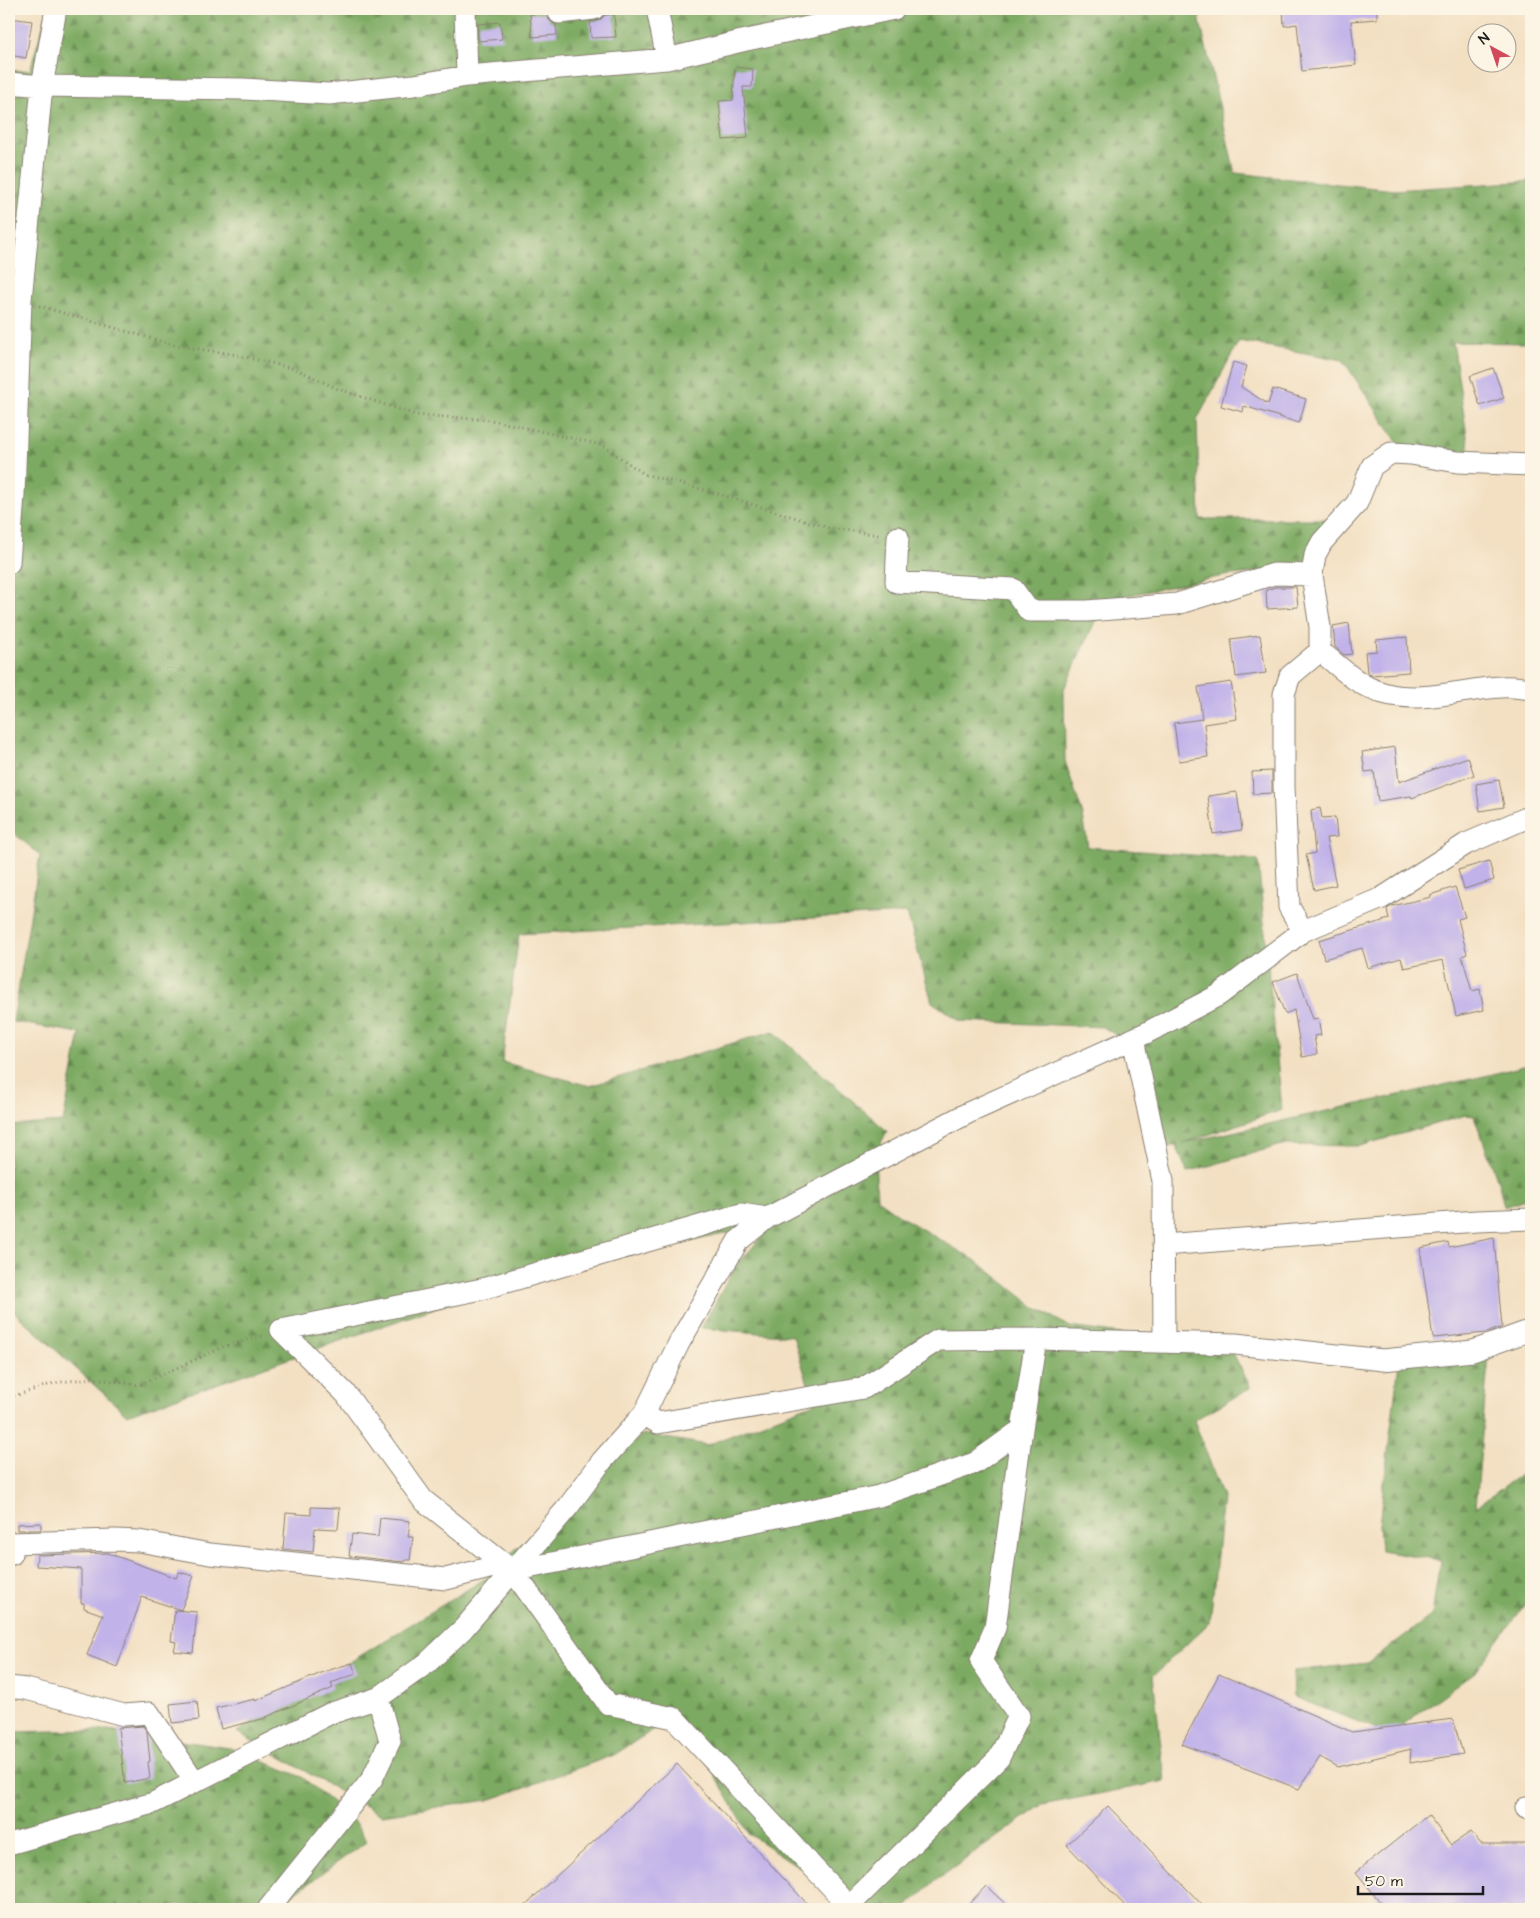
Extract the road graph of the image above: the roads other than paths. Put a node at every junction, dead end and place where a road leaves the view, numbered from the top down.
1 (56, 9) edge
2 (465, 9) edge
3 (559, 9) edge
4 (594, 9) edge
5 (657, 9) edge
6 (894, 9) edge
7 (667, 60) junction
8 (467, 76) junction
9 (9, 83) edge
10 (42, 86) junction
11 (1531, 465) edge
12 (898, 537) road end
13 (9, 563) edge
14 (1312, 575) junction
15 (1320, 651) junction
16 (1531, 689) edge
17 (1531, 816) edge
18 (1303, 931) junction
19 (1133, 1038) junction
20 (768, 1218) junction
21 (1531, 1219) edge
22 (1163, 1245) junction
23 (1531, 1330) edge
24 (1036, 1339) junction
25 (1164, 1342) junction
26 (644, 1414) junction
27 (1022, 1428) junction
28 (9, 1554) edge
29 (512, 1571) junction
30 (9, 1687) edge
31 (378, 1698) junction
32 (195, 1782) junction
33 (9, 1844) edge
34 (850, 1907) edge
35 (268, 1909) edge

1 - 10 street
2 - 8 street
3 - 4 street
5 - 7 street
6 - 7 street
7 - 8 street
8 - 10 street
9 - 10 street
10 - 13 street
11 - 14 street
12 - 14 street
14 - 15 street
15 - 16 street
15 - 18 street
17 - 18 street
18 - 19 street
19 - 20 street
19 - 22 street
20 - 26 street
20 - 29 street
21 - 22 street
22 - 25 street
23 - 25 street
24 - 25 street
24 - 26 street
24 - 27 street
26 - 29 street
27 - 29 street
27 - 34 street
28 - 29 street
29 - 31 street
29 - 34 street
30 - 32 street
31 - 32 street
31 - 35 street
32 - 33 street

